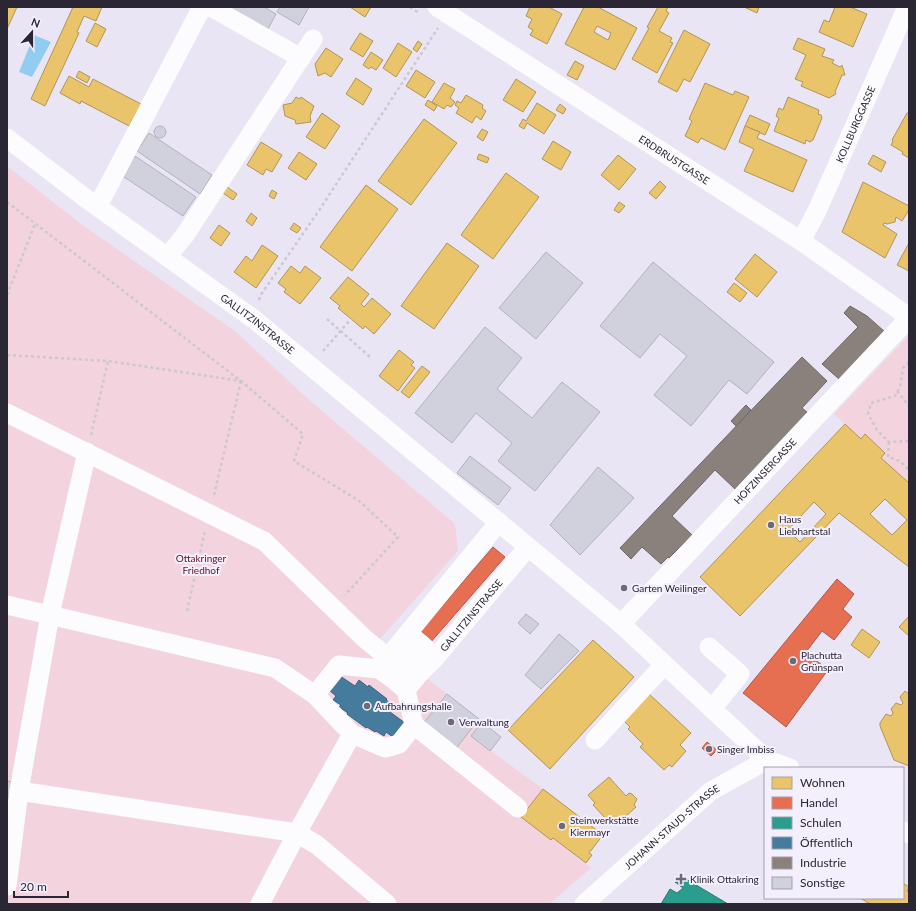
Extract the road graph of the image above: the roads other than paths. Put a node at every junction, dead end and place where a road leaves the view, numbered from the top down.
1 (202, 7) edge
2 (211, 7) edge
3 (437, 7) edge
4 (907, 7) edge
5 (313, 39) dead end
6 (301, 58) junction
7 (7, 138) edge
8 (102, 198) dead end
9 (801, 241) junction
10 (167, 257) junction
11 (909, 317) edge
12 (7, 414) edge
13 (87, 452) junction
14 (499, 522) junction
15 (528, 547) junction
16 (7, 605) edge
17 (50, 615) junction
18 (621, 624) junction
19 (415, 639) junction
20 (709, 647) dead end
21 (436, 657) junction
22 (664, 665) junction
23 (392, 669) junction
24 (315, 695) junction
25 (712, 709) junction
26 (414, 725) junction
27 (352, 734) junction
28 (595, 740) dead end
29 (767, 760) junction
30 (787, 767) edge
31 (14, 790) edge
32 (518, 808) dead end
33 (296, 832) junction
34 (7, 886) edge
35 (260, 904) edge
36 (387, 904) edge
37 (584, 904) edge

1 - 8 street
2 - 6 street
3 - 9 street, ERDBRUSTGASSE
4 - 9 street, KOLLBURGGASSE
5 - 6 street
6 - 10 street
7 - 10 street, GALLITZINSTRASSE
9 - 11 street, ERDBRUSTGASSE
10 - 14 street, GALLITZINSTRASSE
11 - 18 street, HOFZINSERGASSE
12 - 13 street
13 - 17 street
13 - 23 street
14 - 15 street, GALLITZINSTRASSE
14 - 19 street
15 - 18 street, GALLITZINSTRASSE
15 - 21 street, GALLITZINSTRASSE
16 - 17 street
17 - 24 street
17 - 31 street
18 - 22 street, GALLITZINSTRASSE
19 - 21 street, GALLITZINSTRASSE
19 - 23 street
19 - 23 street
20 - 25 street
21 - 23 street
22 - 25 street, GALLITZINSTRASSE
22 - 28 street
23 - 24 street
23 - 26 street
24 - 27 street
25 - 29 street, GALLITZINSTRASSE
26 - 27 street
26 - 32 street
27 - 33 street
29 - 30 street
29 - 37 street, JOHANN-STAUD-STRASSE
31 - 33 street
31 - 34 street
33 - 35 street
33 - 36 street

